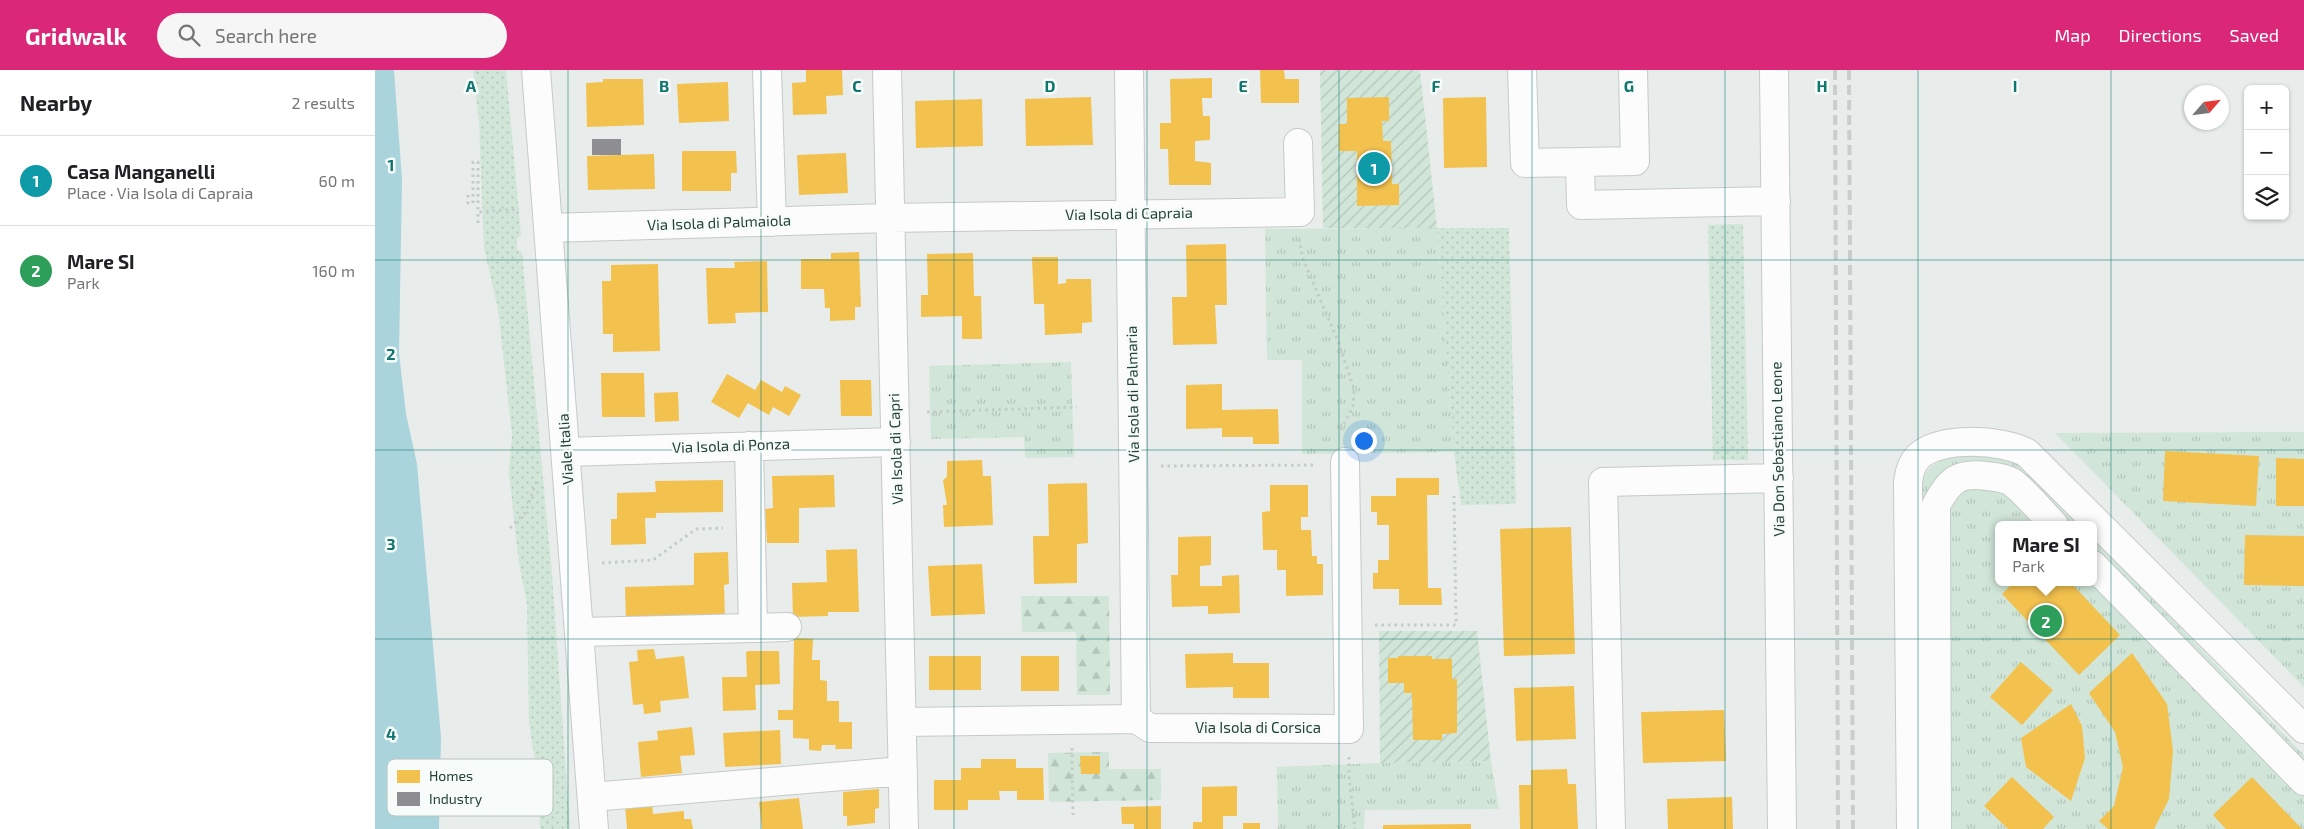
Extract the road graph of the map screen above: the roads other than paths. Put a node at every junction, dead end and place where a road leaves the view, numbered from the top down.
1 (536, 70) edge
2 (767, 70) edge
3 (887, 70) edge
4 (1129, 70) edge
5 (1523, 70) edge
6 (1633, 70) edge
7 (1774, 70) edge
8 (1298, 143) dead end
9 (1580, 162) junction
10 (1776, 200) junction
11 (1131, 213) junction
12 (889, 218) junction
13 (771, 222) junction
14 (548, 228) junction
15 (896, 442) junction
16 (749, 446) junction
17 (566, 452) junction
18 (1334, 456) road end
19 (1779, 478) junction
20 (2050, 521) edge
21 (2095, 521) edge
22 (2097, 523) edge
23 (2097, 569) edge
24 (787, 627) dead end
25 (753, 628) junction
26 (579, 632) junction
27 (1136, 719) junction
28 (903, 722) junction
29 (2304, 729) edge
30 (903, 771) junction
31 (2304, 781) edge
32 (592, 797) junction
33 (595, 829) edge
34 (904, 829) edge
35 (1611, 829) edge
36 (1783, 829) edge
37 (1911, 829) edge
38 (1937, 829) edge

1 - 14 street, Viale Italia
2 - 13 street
3 - 12 street, Via Isola di Capri
4 - 11 street, Via Isola di Palmaria
5 - 9 street
6 - 9 street
7 - 10 street, Via Don Sebastiano Leone
8 - 11 street, Via Isola di Capraia
9 - 10 street
10 - 19 street, Via Don Sebastiano Leone
11 - 12 street, Via Isola di Capraia
11 - 27 street, Via Isola di Palmaria
12 - 13 street, Via Isola di Palmaiola
12 - 15 street, Via Isola di Capri
13 - 14 street, Via Isola di Palmaiola
14 - 17 street, Viale Italia
15 - 16 street, Via Isola di Ponza
15 - 28 street, Via Isola di Capri
16 - 17 street, Via Isola di Ponza
16 - 25 street
17 - 26 street, Viale Italia
18 - 27 street, Via Isola di Corsica
19 - 35 street
19 - 36 street, Via Don Sebastiano Leone
20 - 38 street
21 - 37 street
22 - 29 street
23 - 31 street
24 - 25 street
25 - 26 street
26 - 32 street, Viale Italia
27 - 28 street, Via Isola di Corsica
28 - 30 street, Via Isola di Capri
30 - 32 street
30 - 34 street, Via Isola di Capri
32 - 33 street, Viale Italia

